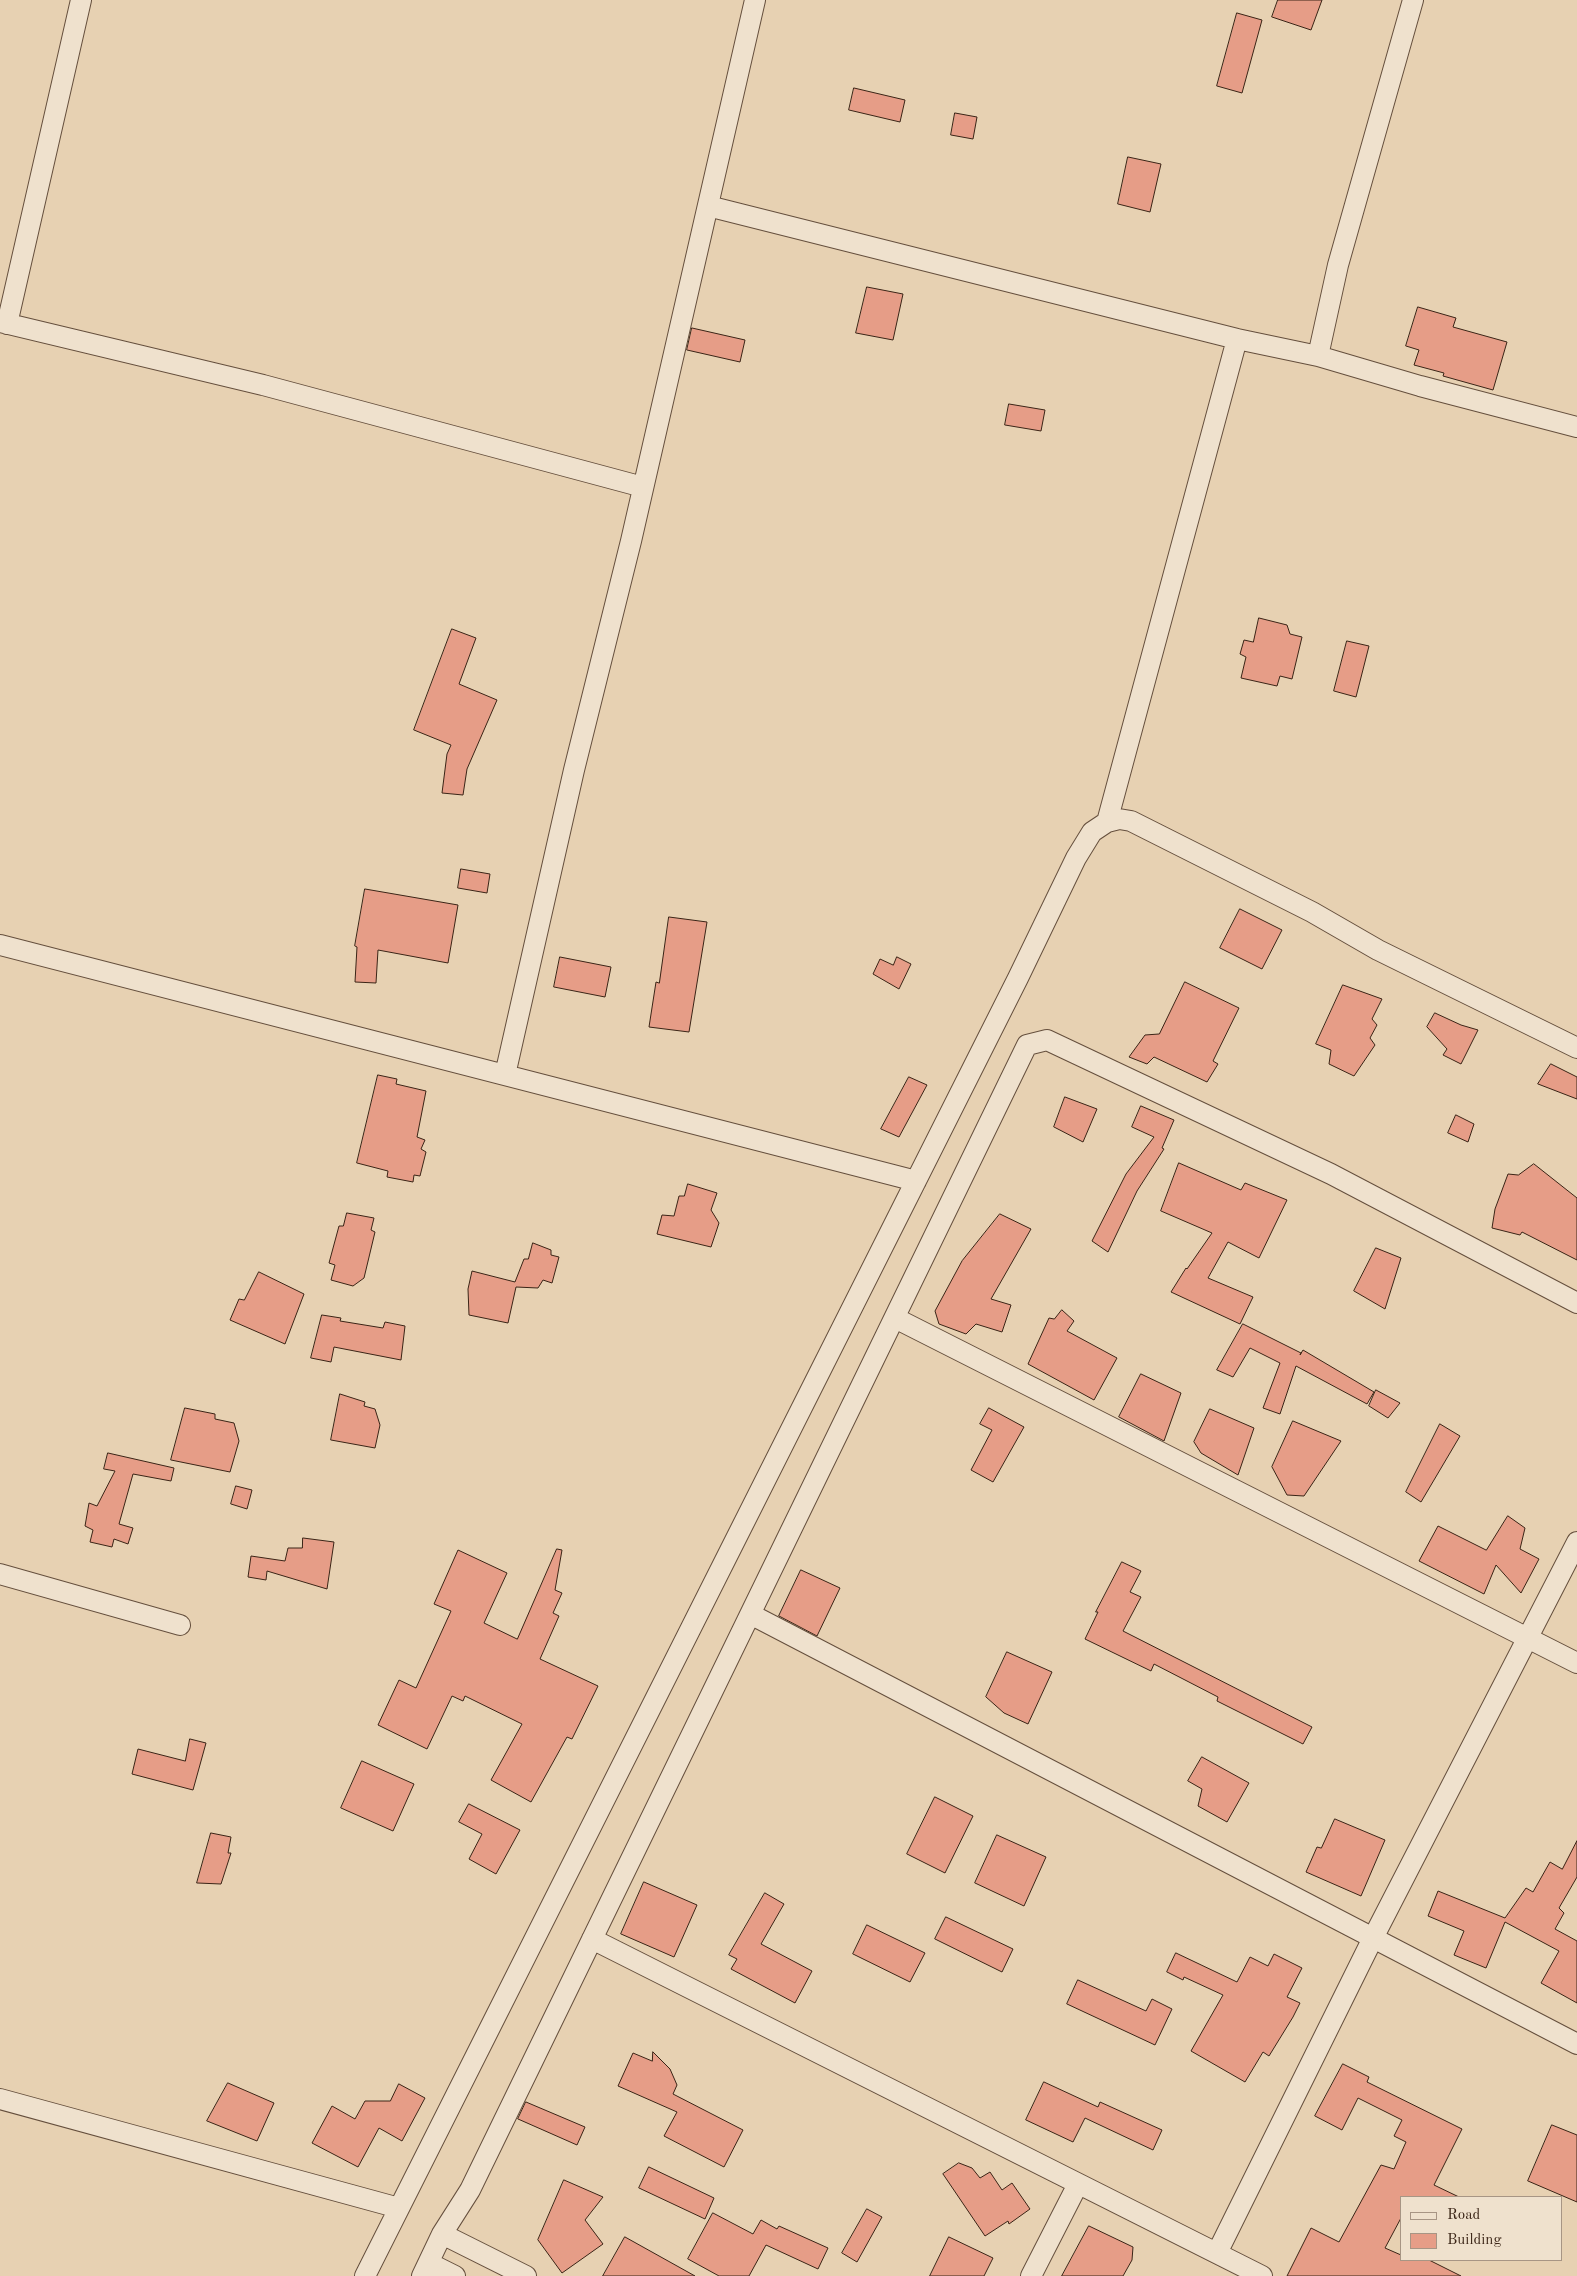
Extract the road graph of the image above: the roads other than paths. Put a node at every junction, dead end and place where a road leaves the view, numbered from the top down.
1 (81, 0) edge
2 (755, 0) edge
3 (1412, 0) edge
4 (708, 206) junction
5 (4, 323) edge
6 (1237, 339) junction
7 (1318, 356) junction
8 (1577, 427) edge
9 (643, 487) junction
10 (1107, 822) junction
11 (0, 945) edge
12 (1577, 1048) edge
13 (505, 1075) junction
14 (916, 1181) junction
15 (1577, 1303) edge
16 (895, 1318) junction
17 (1577, 1542) edge
18 (0, 1574) edge
19 (752, 1614) junction
20 (180, 1625) dead end
21 (1528, 1638) junction
22 (1577, 1663) edge
23 (1373, 1938) junction
24 (592, 1939) junction
25 (1577, 2044) edge
26 (0, 2098) edge
27 (1078, 2184) junction
28 (399, 2208) junction
29 (442, 2234) junction
30 (1217, 2253) junction
31 (425, 2270) edge
32 (365, 2276) edge
33 (455, 2276) edge
34 (526, 2276) edge
35 (1031, 2276) edge
36 (1262, 2276) edge

1 - 5 street
2 - 4 street
3 - 7 street
4 - 6 street
4 - 9 street
5 - 9 street
6 - 7 street
6 - 10 street
7 - 8 street
9 - 13 street
10 - 12 street
10 - 14 street
11 - 13 street
13 - 14 street
14 - 28 street
15 - 16 street
16 - 19 street
16 - 21 street
17 - 21 street
18 - 20 street
19 - 23 street
19 - 24 street
21 - 22 street
21 - 23 street
23 - 25 street
23 - 30 street
24 - 27 street
24 - 29 street
26 - 28 street
27 - 30 street
27 - 35 street
28 - 32 street
29 - 31 street
29 - 34 street
30 - 36 street
31 - 33 street

